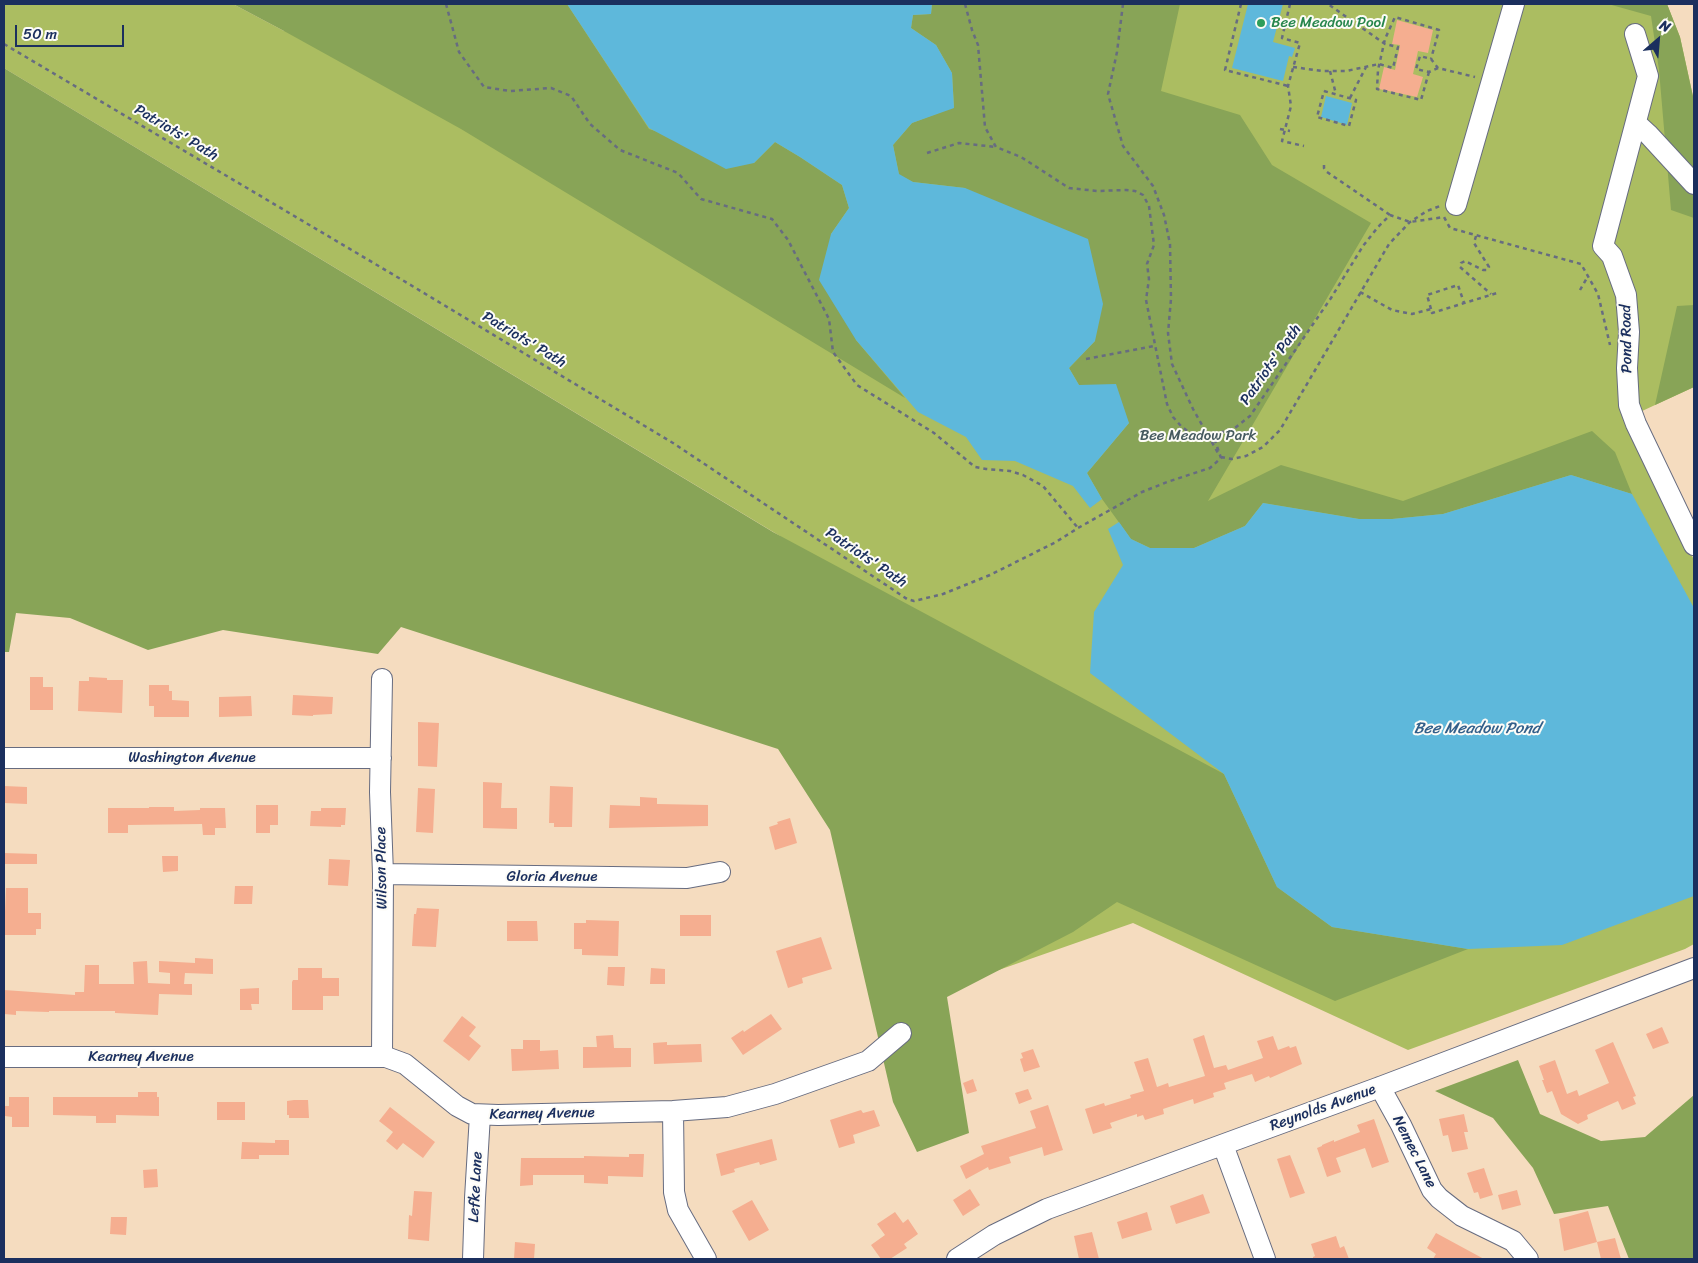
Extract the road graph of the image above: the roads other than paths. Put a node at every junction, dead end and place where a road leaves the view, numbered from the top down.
1 (1514, 4) edge
2 (1635, 34) dead end
3 (1636, 123) junction
4 (1694, 184) edge
5 (1456, 205) road end
6 (1694, 545) edge
7 (382, 679) dead end
8 (4, 758) edge
9 (381, 758) junction
10 (720, 872) dead end
11 (383, 874) junction
12 (1694, 968) edge
13 (901, 1033) dead end
14 (4, 1057) edge
15 (382, 1057) junction
16 (1380, 1087) junction
17 (673, 1111) junction
18 (480, 1115) junction
19 (1223, 1145) junction
20 (473, 1259) edge
21 (706, 1259) edge
22 (957, 1259) edge
23 (1265, 1259) edge
24 (1528, 1259) edge

1 - 5 street
2 - 3 street, Pond Road
3 - 4 street
3 - 6 street, Pond Road
7 - 9 street, Wilson Place
8 - 9 street, Washington Avenue
9 - 11 street, Wilson Place
10 - 11 street, Gloria Avenue
11 - 15 street, Wilson Place
12 - 16 street, Reynolds Avenue
13 - 17 street, Kearney Avenue
14 - 15 street, Kearney Avenue
15 - 18 street, Kearney Avenue
16 - 19 street, Reynolds Avenue
16 - 24 street, Nemec Lane
17 - 18 street, Kearney Avenue
17 - 21 street
18 - 20 street, Lefke Lane
19 - 22 street, Reynolds Avenue
19 - 23 street

